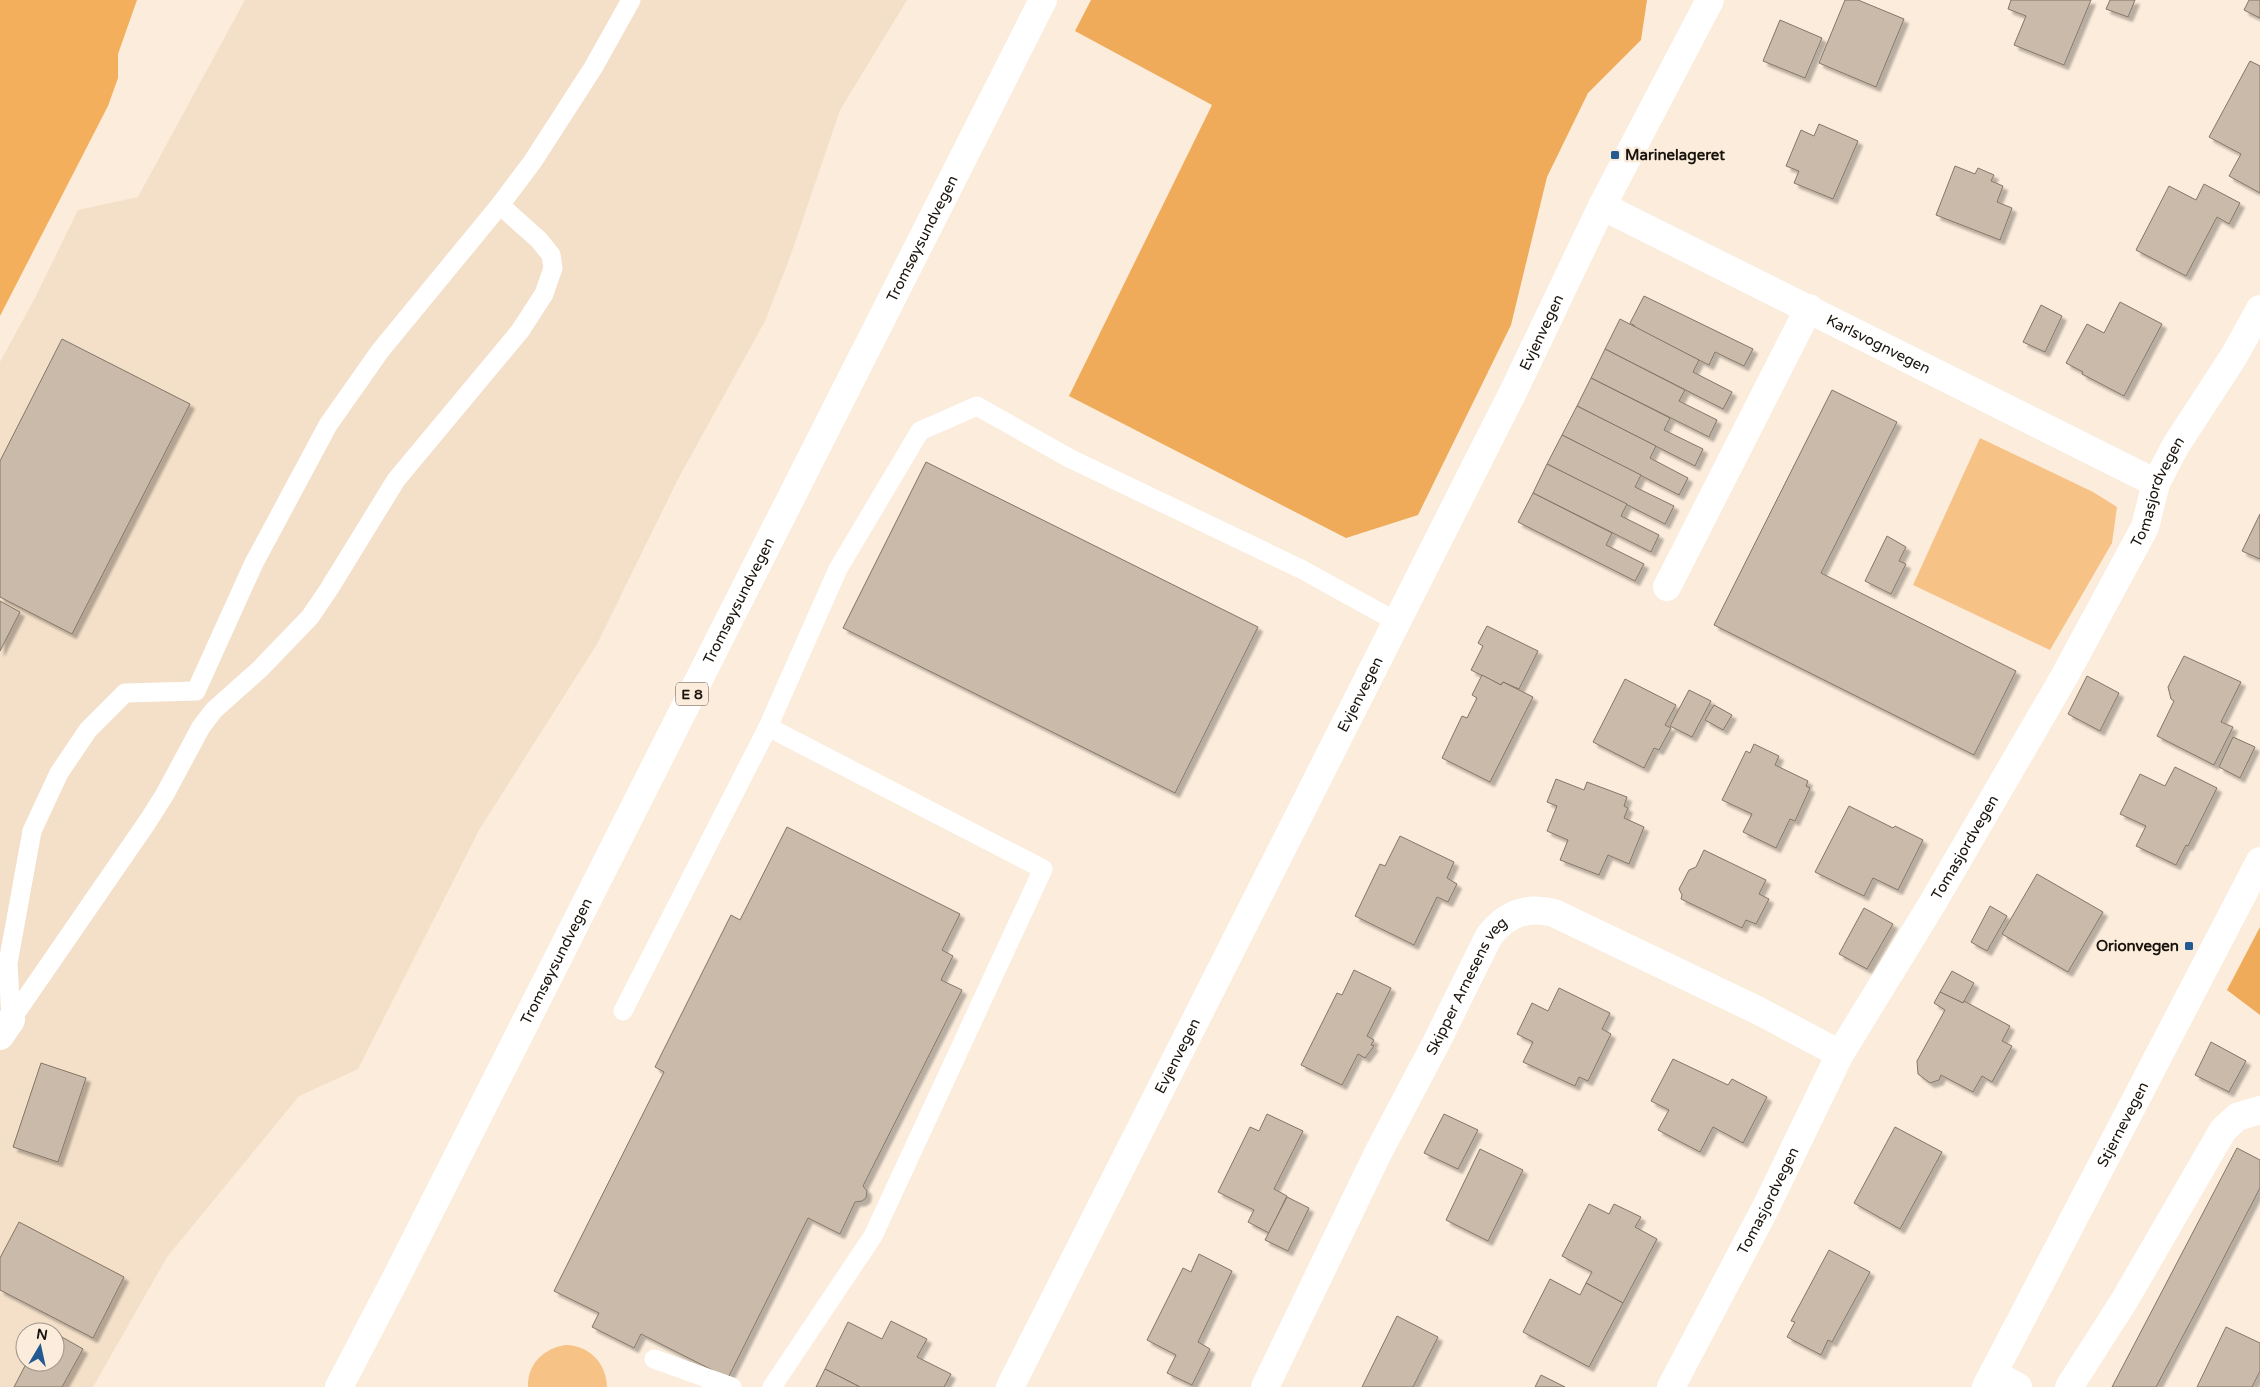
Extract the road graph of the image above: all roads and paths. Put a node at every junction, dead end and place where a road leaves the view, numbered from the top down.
1 (631, 0) edge
2 (1043, 0) edge
3 (1710, 0) edge
4 (500, 205) junction
5 (1602, 206) junction
6 (1809, 308) junction
7 (2260, 309) edge
8 (2156, 483) junction
9 (1667, 587) dead end
10 (1397, 622) junction
11 (196, 690) junction
12 (201, 727) junction
13 (768, 727) junction
14 (2260, 862) edge
15 (622, 1011) dead end
16 (6, 1028) edge
17 (1840, 1054) junction
18 (2260, 1110) edge
19 (654, 1359) dead end
20 (1989, 1380) edge
21 (339, 1387) edge
22 (732, 1387) edge
23 (772, 1387) edge
24 (1010, 1387) edge
25 (1265, 1387) edge
26 (1671, 1387) edge
27 (2018, 1387) edge
28 (2069, 1387) edge

1 - 4 lane
2 - 21 main road, Tromsøysundvegen / E 8
3 - 5 main road, Evjenvegen
4 - 11 lane
4 - 12 lane
5 - 6 main road, Karlsvognvegen
5 - 10 main road, Evjenvegen
6 - 8 main road, Karlsvognvegen
6 - 9 main road
7 - 8 main road, Tomasjordvegen
8 - 17 main road, Tomasjordvegen
10 - 13 lane
10 - 24 main road, Evjenvegen
11 - 12 lane
11 - 16 lane
12 - 16 lane
13 - 15 lane
13 - 23 lane
14 - 20 main road, Stjernevegen
17 - 25 main road, Skipper Arnesens veg
17 - 26 main road, Tomasjordvegen
18 - 28 main road
19 - 22 lane
20 - 27 main road

